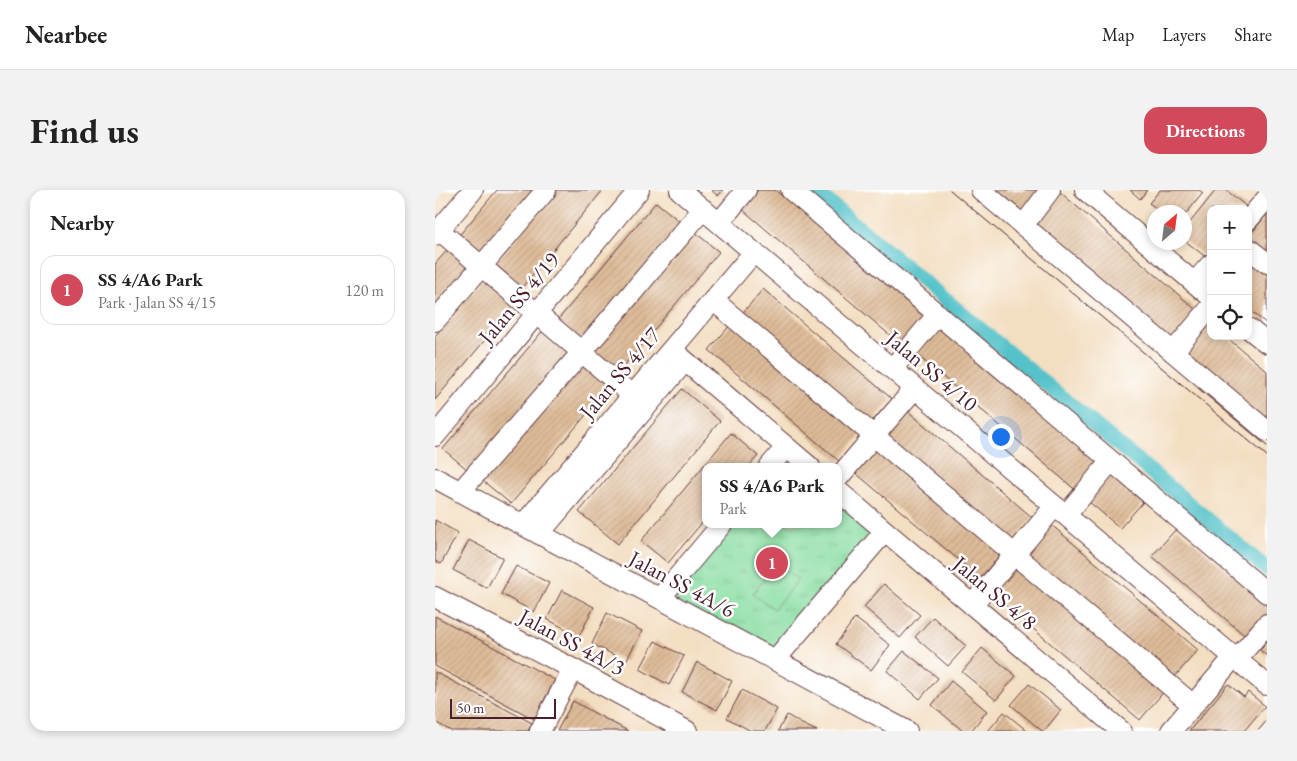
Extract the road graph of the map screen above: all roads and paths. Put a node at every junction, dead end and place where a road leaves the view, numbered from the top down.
1 (473, 190) edge
2 (546, 190) edge
3 (639, 190) edge
4 (681, 190) edge
5 (746, 190) edge
6 (791, 190) edge
7 (981, 190) edge
8 (1050, 190) edge
9 (1085, 190) edge
10 (1267, 198) edge
11 (703, 209) junction
12 (1252, 215) edge
13 (719, 222) junction
14 (439, 224) edge
15 (1023, 226) junction
16 (1251, 250) edge
17 (753, 252) junction
18 (1267, 263) edge
19 (482, 266) junction
20 (1207, 268) edge
21 (1194, 283) junction
22 (1209, 295) edge
23 (713, 300) junction
24 (1207, 312) edge
25 (537, 314) junction
26 (938, 314) junction
27 (435, 321) edge
28 (1252, 331) edge
29 (1267, 343) edge
30 (582, 352) junction
31 (1173, 352) junction
32 (678, 355) junction
33 (892, 369) junction
34 (915, 388) junction
35 (632, 395) junction
36 (1267, 430) edge
37 (435, 436) edge
38 (874, 436) junction
39 (786, 447) junction
40 (1111, 461) junction
41 (772, 463) edge
42 (805, 463) edge
43 (842, 473) edge
44 (435, 478) edge
45 (460, 492) junction
46 (842, 494) edge
47 (1061, 511) junction
48 (719, 528) edge
49 (531, 530) junction
50 (885, 531) junction
51 (1014, 554) junction
52 (1267, 593) edge
53 (435, 597) edge
54 (660, 598) junction
55 (972, 604) junction
56 (1267, 624) edge
57 (1235, 658) junction
58 (775, 660) junction
59 (573, 669) junction
60 (1267, 685) edge
61 (1193, 705) junction
62 (540, 731) edge
63 (687, 731) edge
64 (907, 731) edge
65 (1121, 731) edge
66 (1171, 731) edge

1 - 14 street
2 - 19 street
3 - 25 street, Jalan SS 4/19
4 - 11 street, Jalan SS 4/10
5 - 13 street
6 - 26 street
7 - 15 street
8 - 15 street
9 - 21 street
10 - 12 street
11 - 13 street, Jalan SS 4/10
11 - 30 street
13 - 17 street, Jalan SS 4/10
14 - 19 street
15 - 31 street
16 - 18 street
17 - 23 street, Jalan SS 4/17
17 - 33 street, Jalan SS 4/10
19 - 25 street
19 - 27 street
20 - 21 street
21 - 22 street
23 - 32 street, Jalan SS 4/17
23 - 38 street
24 - 31 street
25 - 30 street
25 - 37 street, Jalan SS 4/19
26 - 33 street
26 - 40 street
28 - 29 street
30 - 35 street
30 - 45 street
31 - 36 street
32 - 35 street, Jalan SS 4/17
32 - 39 street
32 - 49 street, Jalan SS 4/17
33 - 34 street, Jalan SS 4/10
34 - 38 street
34 - 47 street, Jalan SS 4/10
35 - 49 street, Jalan SS 4/17
38 - 43 street
38 - 51 street
39 - 41 street
39 - 42 street
40 - 47 street
40 - 52 street
44 - 45 street, Jalan SS 4A/6
45 - 49 street, Jalan SS 4A/6
46 - 50 street, Jalan SS 4/8
47 - 51 street
47 - 57 street, Jalan SS 4/10
48 - 54 street
49 - 54 street, Jalan SS 4A/6
50 - 55 street, Jalan SS 4/8
50 - 58 street
51 - 55 street
51 - 61 street
53 - 59 street, Jalan SS 4A/3
54 - 58 street, Jalan SS 4A/6
55 - 65 street, Jalan SS 4/8
56 - 57 street
57 - 60 street, Jalan SS 4/10
57 - 61 street
58 - 64 street, Jalan SS 4A/6
59 - 62 street
59 - 63 street, Jalan SS 4A/3
61 - 66 street

